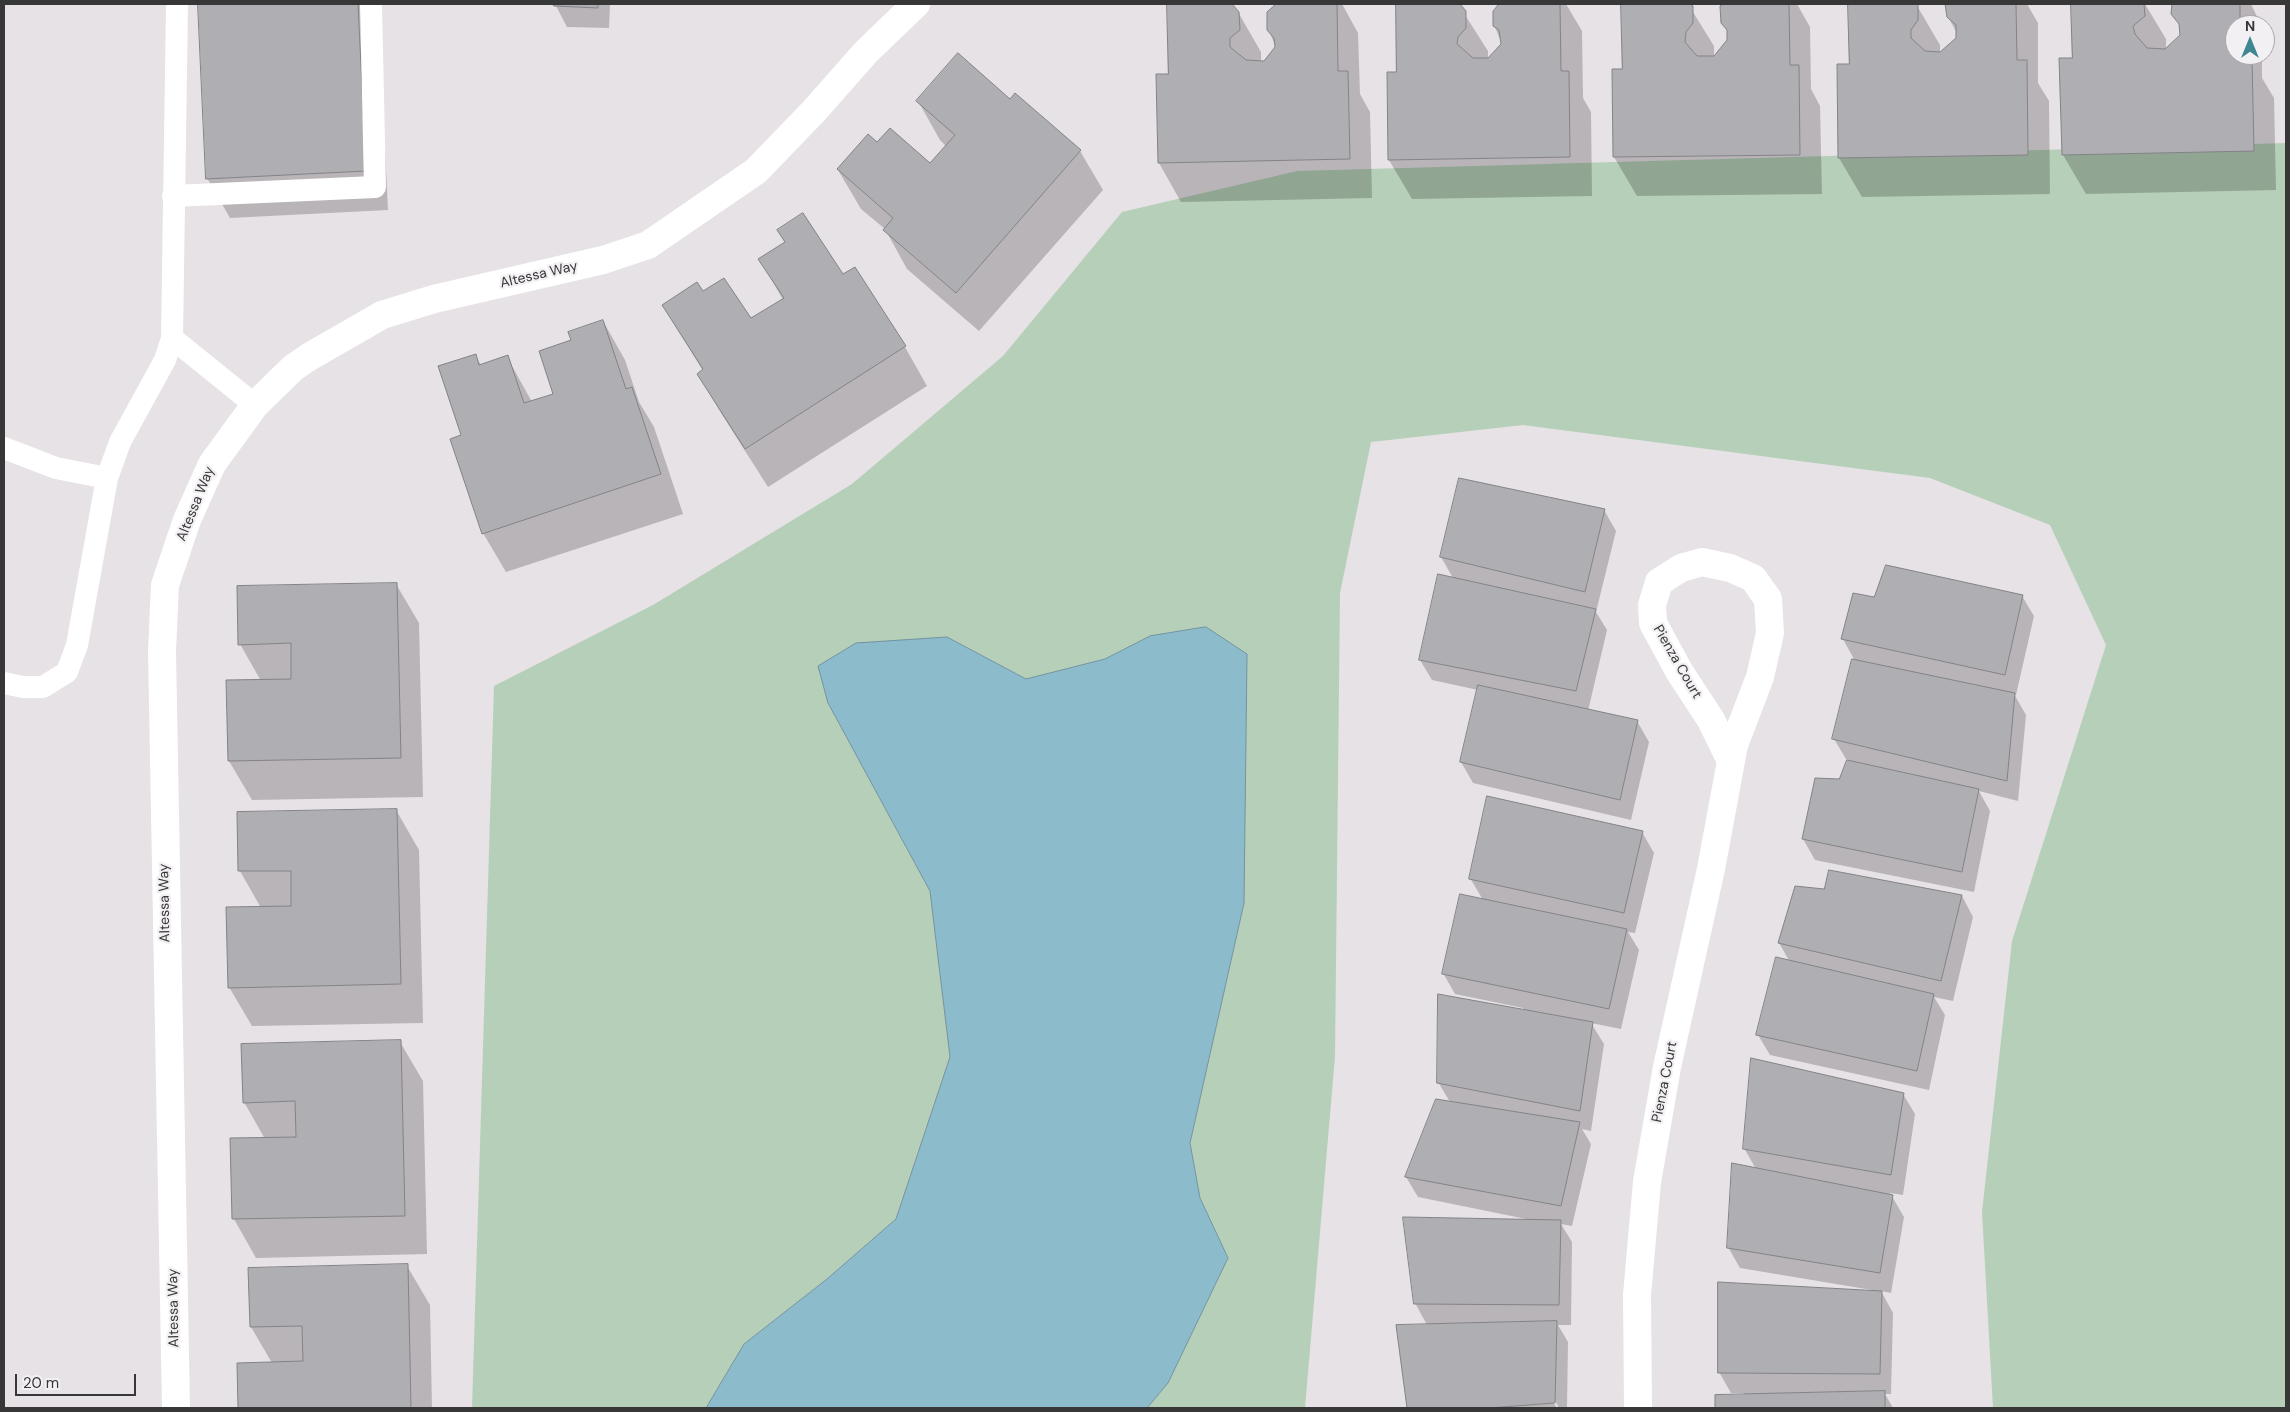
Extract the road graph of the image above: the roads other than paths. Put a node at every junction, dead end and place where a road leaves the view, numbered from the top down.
1 (177, 4) edge
2 (371, 4) edge
3 (916, 4) edge
4 (173, 196) junction
5 (172, 338) junction
6 (255, 405) junction
7 (4, 448) edge
8 (107, 478) junction
9 (4, 683) edge
10 (1731, 761) junction
11 (176, 1408) edge
12 (1638, 1408) edge

1 - 4 lane
2 - 4 lane
3 - 6 street, Altessa Way
4 - 5 lane
5 - 6 lane
5 - 8 lane
6 - 11 street, Altessa Way
7 - 8 lane
8 - 9 lane
10 - 10 street, Pienza Court
10 - 12 street, Pienza Court

